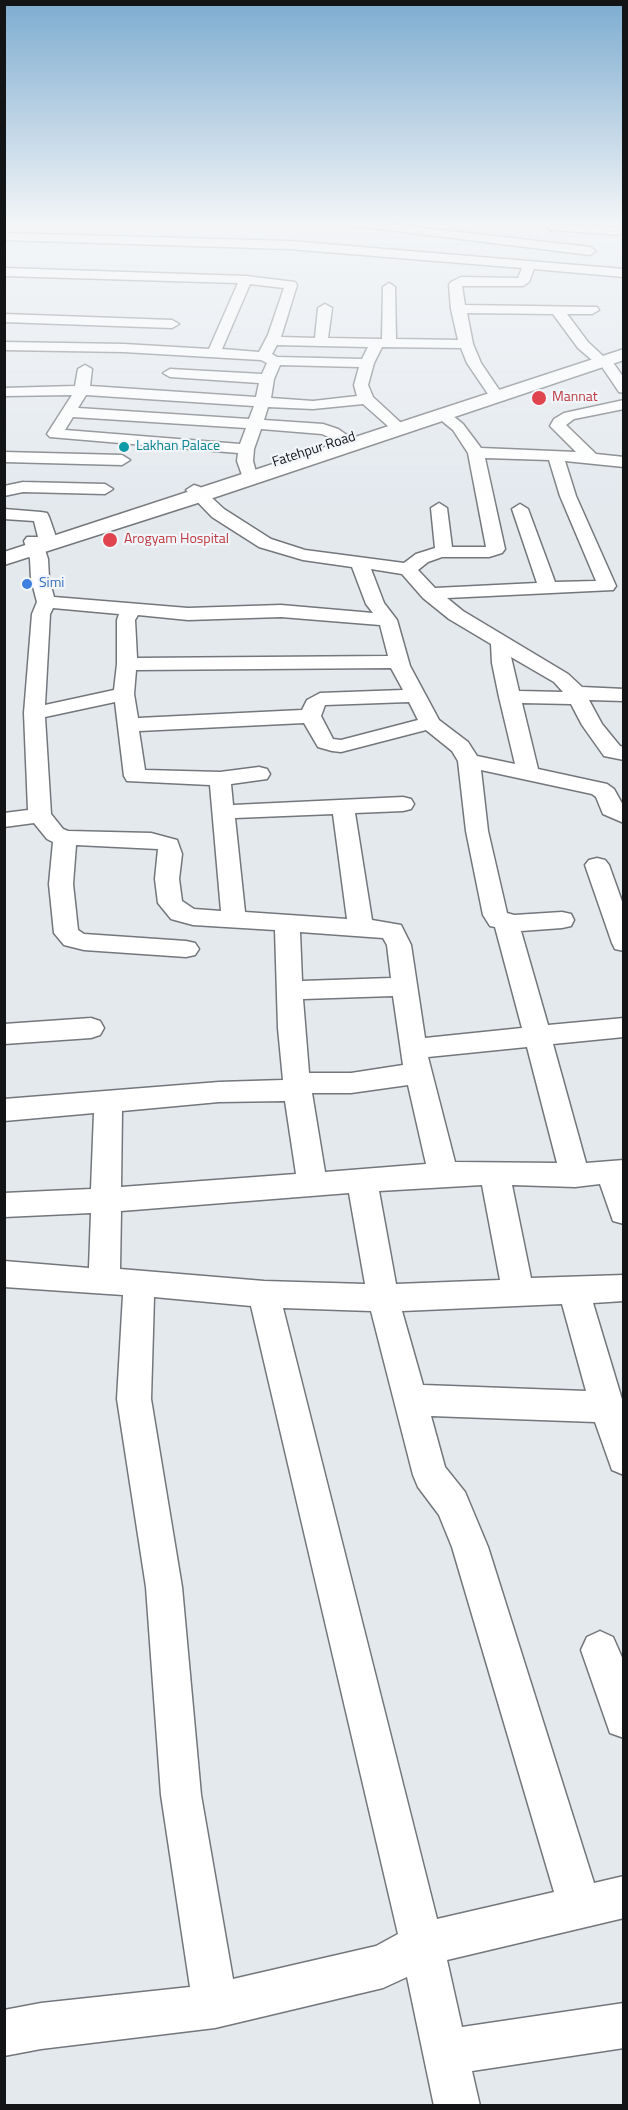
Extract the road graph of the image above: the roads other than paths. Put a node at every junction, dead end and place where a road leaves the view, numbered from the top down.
1 (73, 320) edge
2 (228, 320) edge
3 (279, 320) edge
4 (324, 320) edge
5 (385, 320) edge
6 (461, 320) edge
7 (565, 320) edge
8 (172, 324) dead end
9 (272, 341) junction
10 (321, 342) junction
11 (383, 342) junction
12 (466, 344) junction
13 (4, 346) edge
14 (95, 348) junction
15 (624, 349) edge
16 (183, 352) junction
17 (214, 353) junction
18 (624, 354) edge
19 (270, 358) junction
20 (600, 359) junction
21 (367, 363) junction
22 (165, 376) junction
23 (267, 379) junction
24 (624, 389) edge
25 (82, 390) junction
26 (493, 391) junction
27 (4, 392) edge
28 (157, 394) junction
29 (366, 399) junction
30 (263, 401) junction
31 (465, 403) junction
32 (624, 404) edge
33 (69, 412) junction
34 (442, 414) junction
35 (141, 417) junction
36 (254, 424) junction
37 (394, 424) junction
38 (346, 440) junction
39 (246, 449) junction
40 (476, 453) junction
41 (555, 455) junction
42 (4, 457) edge
43 (591, 458) junction
44 (122, 460) dead end
45 (624, 462) edge
46 (248, 472) junction
47 (48, 488) junction
48 (105, 489) dead end
49 (4, 491) edge
50 (197, 493) junction
51 (439, 508) dead end
52 (520, 509) dead end
53 (4, 514) edge
54 (40, 517) junction
55 (38, 542) junction
56 (4, 550) edge
57 (444, 552) junction
58 (4, 559) edge
59 (360, 564) junction
60 (408, 569) junction
61 (624, 569) edge
62 (601, 570) junction
63 (548, 587) junction
64 (430, 594) junction
65 (46, 602) junction
66 (131, 609) junction
67 (388, 620) junction
68 (501, 642) junction
69 (398, 662) junction
70 (127, 664) junction
71 (124, 694) junction
72 (624, 695) edge
73 (415, 696) junction
74 (578, 696) junction
75 (509, 697) junction
76 (34, 712) junction
77 (311, 716) junction
78 (430, 723) junction
79 (129, 725) junction
80 (618, 752) edge
81 (470, 761) junction
82 (528, 773) junction
83 (259, 774) dead end
84 (220, 779) junction
85 (599, 789) junction
86 (403, 804) dead end
87 (343, 807) junction
88 (223, 812) junction
89 (40, 815) junction
90 (624, 816) edge
91 (4, 820) edge
92 (65, 838) junction
93 (597, 865) dead end
94 (234, 919) junction
95 (562, 920) dead end
96 (506, 921) junction
97 (287, 922) junction
98 (361, 928) junction
99 (624, 943) edge
100 (186, 949) dead end
101 (405, 987) junction
102 (290, 990) junction
103 (624, 1027) edge
104 (91, 1028) dead end
105 (4, 1034) edge
106 (539, 1035) junction
107 (416, 1061) junction
108 (297, 1087) junction
109 (108, 1102) junction
110 (4, 1110) edge
111 (617, 1172) edge
112 (444, 1174) junction
113 (495, 1175) junction
114 (575, 1175) junction
115 (362, 1181) junction
116 (312, 1185) junction
117 (105, 1201) junction
118 (4, 1205) edge
119 (624, 1212) edge
120 (4, 1274) edge
121 (122, 1282) junction
122 (624, 1288) edge
123 (574, 1290) junction
124 (518, 1292) junction
125 (264, 1294) junction
126 (383, 1298) junction
127 (410, 1400) junction
128 (607, 1407) junction
129 (624, 1459) edge
130 (600, 1650) dead end
131 (624, 1719) edge
132 (624, 1897) edge
133 (580, 1907) junction
134 (422, 1944) junction
135 (215, 2006) junction
136 (4, 2033) edge
137 (621, 2033) edge
138 (445, 2052) junction
139 (457, 2106) edge

1 - 8 street
2 - 17 street
3 - 9 street
4 - 10 street
5 - 11 street
6 - 12 street
7 - 20 street
9 - 10 street
9 - 19 street
10 - 11 street
11 - 12 street
11 - 21 street
12 - 26 street
13 - 14 street
14 - 16 street
14 - 25 street
15 - 20 street, Fatehpur Road
16 - 17 street
16 - 22 street
17 - 19 street
18 - 20 street
19 - 21 street
19 - 23 street
20 - 24 street
20 - 26 street, Fatehpur Road
20 - 31 street
21 - 29 street
22 - 23 street
22 - 28 street
23 - 30 street
25 - 27 street
25 - 28 street
25 - 33 street
26 - 31 street, Fatehpur Road
28 - 30 street
28 - 35 street
29 - 30 street
29 - 37 street
30 - 36 street
31 - 34 street
31 - 37 street, Fatehpur Road
32 - 43 street
33 - 35 street
33 - 39 street
34 - 40 street
34 - 50 street
35 - 36 street
36 - 38 street
36 - 39 street
37 - 38 street, Fatehpur Road
38 - 46 street, Fatehpur Road
39 - 46 street
40 - 41 street
40 - 57 street
41 - 43 street
41 - 62 street
42 - 44 street
43 - 45 street
46 - 50 street, Fatehpur Road
47 - 48 street
47 - 49 street
47 - 54 street
50 - 55 street
50 - 59 street
51 - 57 street
52 - 63 street
53 - 54 street
54 - 55 street
55 - 56 street
55 - 58 street
55 - 65 street
57 - 60 street
59 - 60 street
59 - 67 street
60 - 64 street
61 - 62 street
62 - 63 street
63 - 64 street
64 - 68 street
65 - 66 street
65 - 76 street
66 - 67 street
66 - 70 street
67 - 69 street
68 - 74 street
68 - 75 street
69 - 70 street
69 - 73 street
70 - 71 street
71 - 76 street
71 - 79 street
72 - 74 street
73 - 77 street
73 - 78 street
74 - 75 street
74 - 80 street
75 - 82 street
76 - 89 street
77 - 78 street
77 - 79 street
78 - 81 street
79 - 84 street
80 - 85 street
81 - 82 street
81 - 96 street
82 - 85 street
83 - 84 street
84 - 88 street
85 - 90 street
86 - 87 street
87 - 88 street
87 - 98 street
88 - 94 street
89 - 91 street
89 - 92 street
92 - 94 street
92 - 100 street
93 - 99 street
94 - 97 street
95 - 96 street
96 - 106 street
97 - 98 street
97 - 102 street
98 - 101 street
101 - 102 street
101 - 107 street
102 - 108 street
103 - 106 street
104 - 105 street
106 - 107 street
106 - 114 street
107 - 108 street
107 - 112 street
108 - 109 street
108 - 116 street
109 - 110 street
109 - 117 street
111 - 114 street
111 - 119 street
112 - 113 street
112 - 115 street
113 - 114 street
113 - 124 street
115 - 116 street
115 - 126 street
116 - 117 street
117 - 118 street
117 - 121 street
120 - 121 street
121 - 125 street
121 - 135 street
122 - 123 street
123 - 124 street
123 - 128 street
124 - 126 street
125 - 126 street
125 - 134 street
126 - 127 street
127 - 128 street
127 - 133 street
128 - 129 street
130 - 131 street
132 - 133 street
133 - 134 street
134 - 135 street
134 - 138 street
135 - 136 street
137 - 138 street
138 - 139 street

